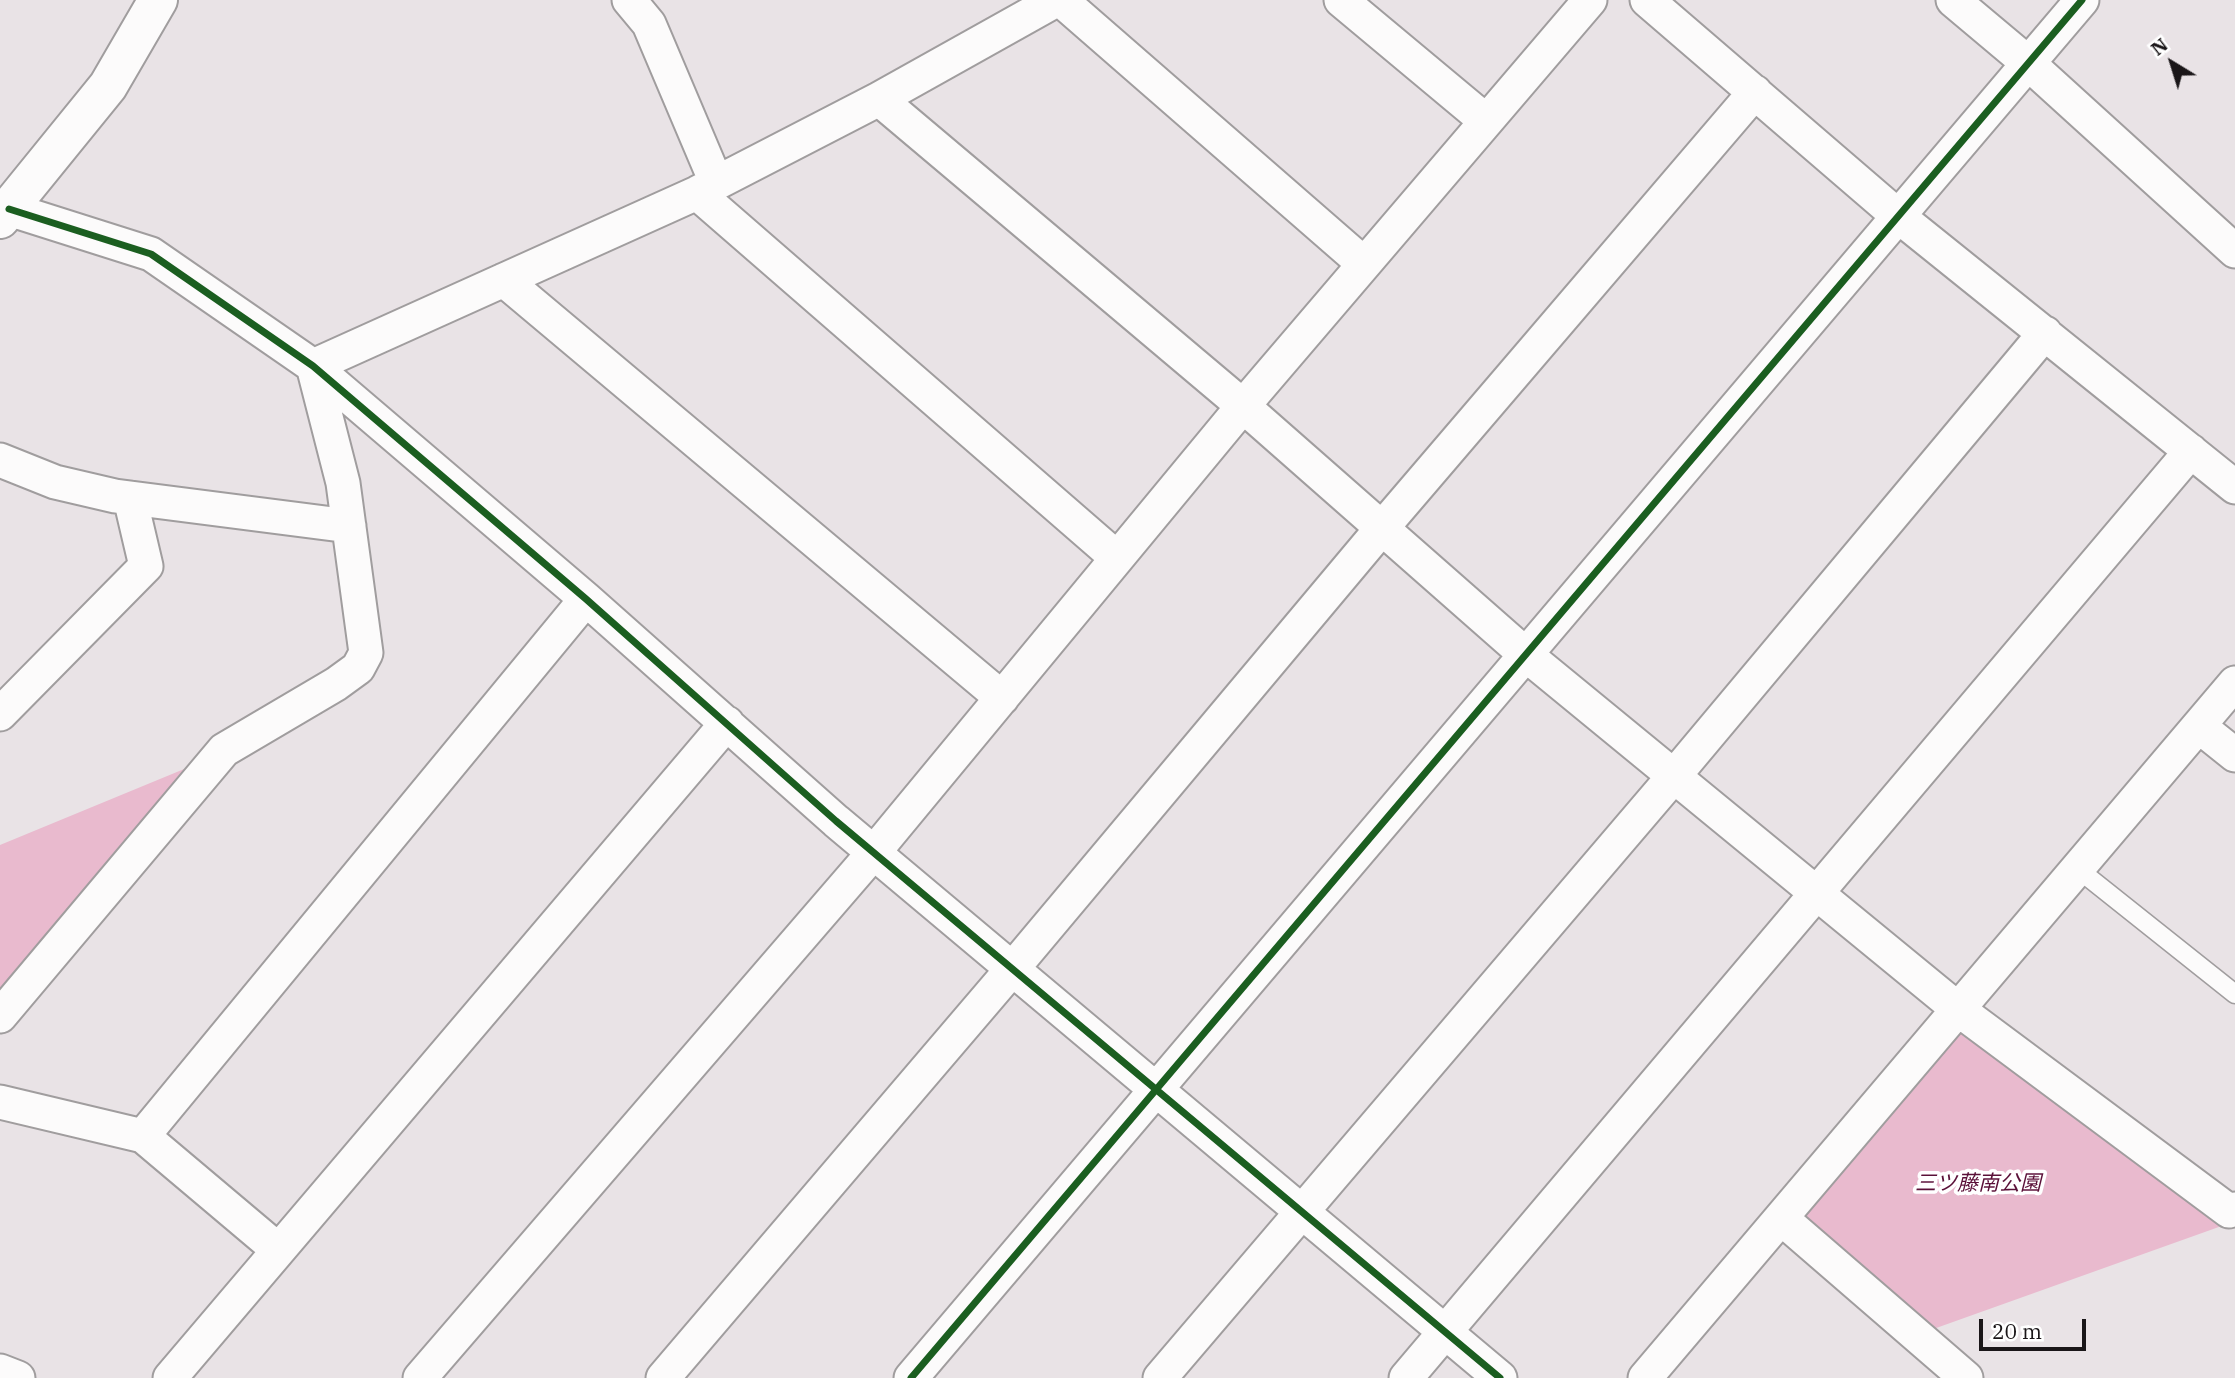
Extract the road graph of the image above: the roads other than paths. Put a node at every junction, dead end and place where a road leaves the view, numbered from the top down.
1 (158, 0) edge
2 (629, 0) edge
3 (1058, 0) edge
4 (1341, 0) edge
5 (1590, 0) edge
6 (1647, 0) edge
7 (1952, 0) edge
8 (2082, 0) edge
9 (2028, 63) junction
10 (1755, 92) junction
11 (879, 100) junction
12 (1486, 121) junction
13 (706, 188) junction
14 (3, 211) edge
15 (1898, 216) junction
16 (2235, 251) edge
17 (1364, 264) junction
18 (503, 280) junction
19 (2045, 333) junction
20 (313, 366) junction
21 (1243, 406) junction
22 (2191, 452) junction
23 (0, 460) edge
24 (2235, 487) edge
25 (130, 498) junction
26 (349, 526) junction
27 (1382, 528) junction
28 (1117, 558) junction
29 (586, 600) junction
30 (1525, 654) junction
31 (2235, 683) edge
32 (1002, 698) junction
33 (0, 714) edge
34 (727, 723) junction
35 (2200, 727) junction
36 (2235, 755) edge
37 (1674, 776) junction
38 (875, 851) junction
39 (2078, 869) junction
40 (1817, 892) junction
41 (1013, 968) junction
42 (2235, 994) edge
43 (1959, 1010) junction
44 (0, 1016) edge
45 (1156, 1089) junction
46 (0, 1102) edge
47 (143, 1136) junction
48 (2235, 1209) edge
49 (1302, 1212) junction
50 (1781, 1218) junction
51 (277, 1249) junction
52 (1445, 1332) junction
53 (0, 1371) edge
54 (18, 1378) edge
55 (170, 1378) edge
56 (420, 1378) edge
57 (663, 1378) edge
58 (911, 1378) edge
59 (1160, 1378) edge
60 (1406, 1378) edge
61 (1500, 1378) edge
62 (1645, 1378) edge
63 (1966, 1378) edge

1 - 14 street
2 - 13 street
3 - 11 street
3 - 17 street
4 - 12 street
5 - 12 street
6 - 10 street
7 - 9 street
8 - 9 street
9 - 15 street
9 - 16 street
10 - 15 street
10 - 27 street
11 - 13 street
11 - 21 street
12 - 17 street
13 - 18 street
13 - 28 street
14 - 20 street
15 - 19 street
15 - 30 street
17 - 21 street
18 - 20 street
18 - 32 street
19 - 22 street
19 - 37 street
20 - 26 street
20 - 29 street
21 - 27 street
21 - 28 street
22 - 24 street
22 - 40 street
23 - 25 street
25 - 26 street
25 - 33 street
26 - 44 street
27 - 30 street
27 - 41 street
28 - 32 street
29 - 34 street
29 - 47 street
30 - 37 street
30 - 45 street
31 - 35 street
32 - 38 street
34 - 38 street
34 - 51 street
35 - 36 street
35 - 39 street
37 - 40 street
37 - 49 street
38 - 41 street
38 - 56 street
39 - 42 lane
39 - 43 street
40 - 43 street
40 - 52 street
41 - 45 street
41 - 57 street
43 - 48 street
43 - 50 street
45 - 49 street
45 - 58 street
46 - 47 street
47 - 51 street
49 - 52 street
49 - 59 street
50 - 62 street
50 - 63 street
51 - 55 street
52 - 60 street
52 - 61 street
53 - 54 street

